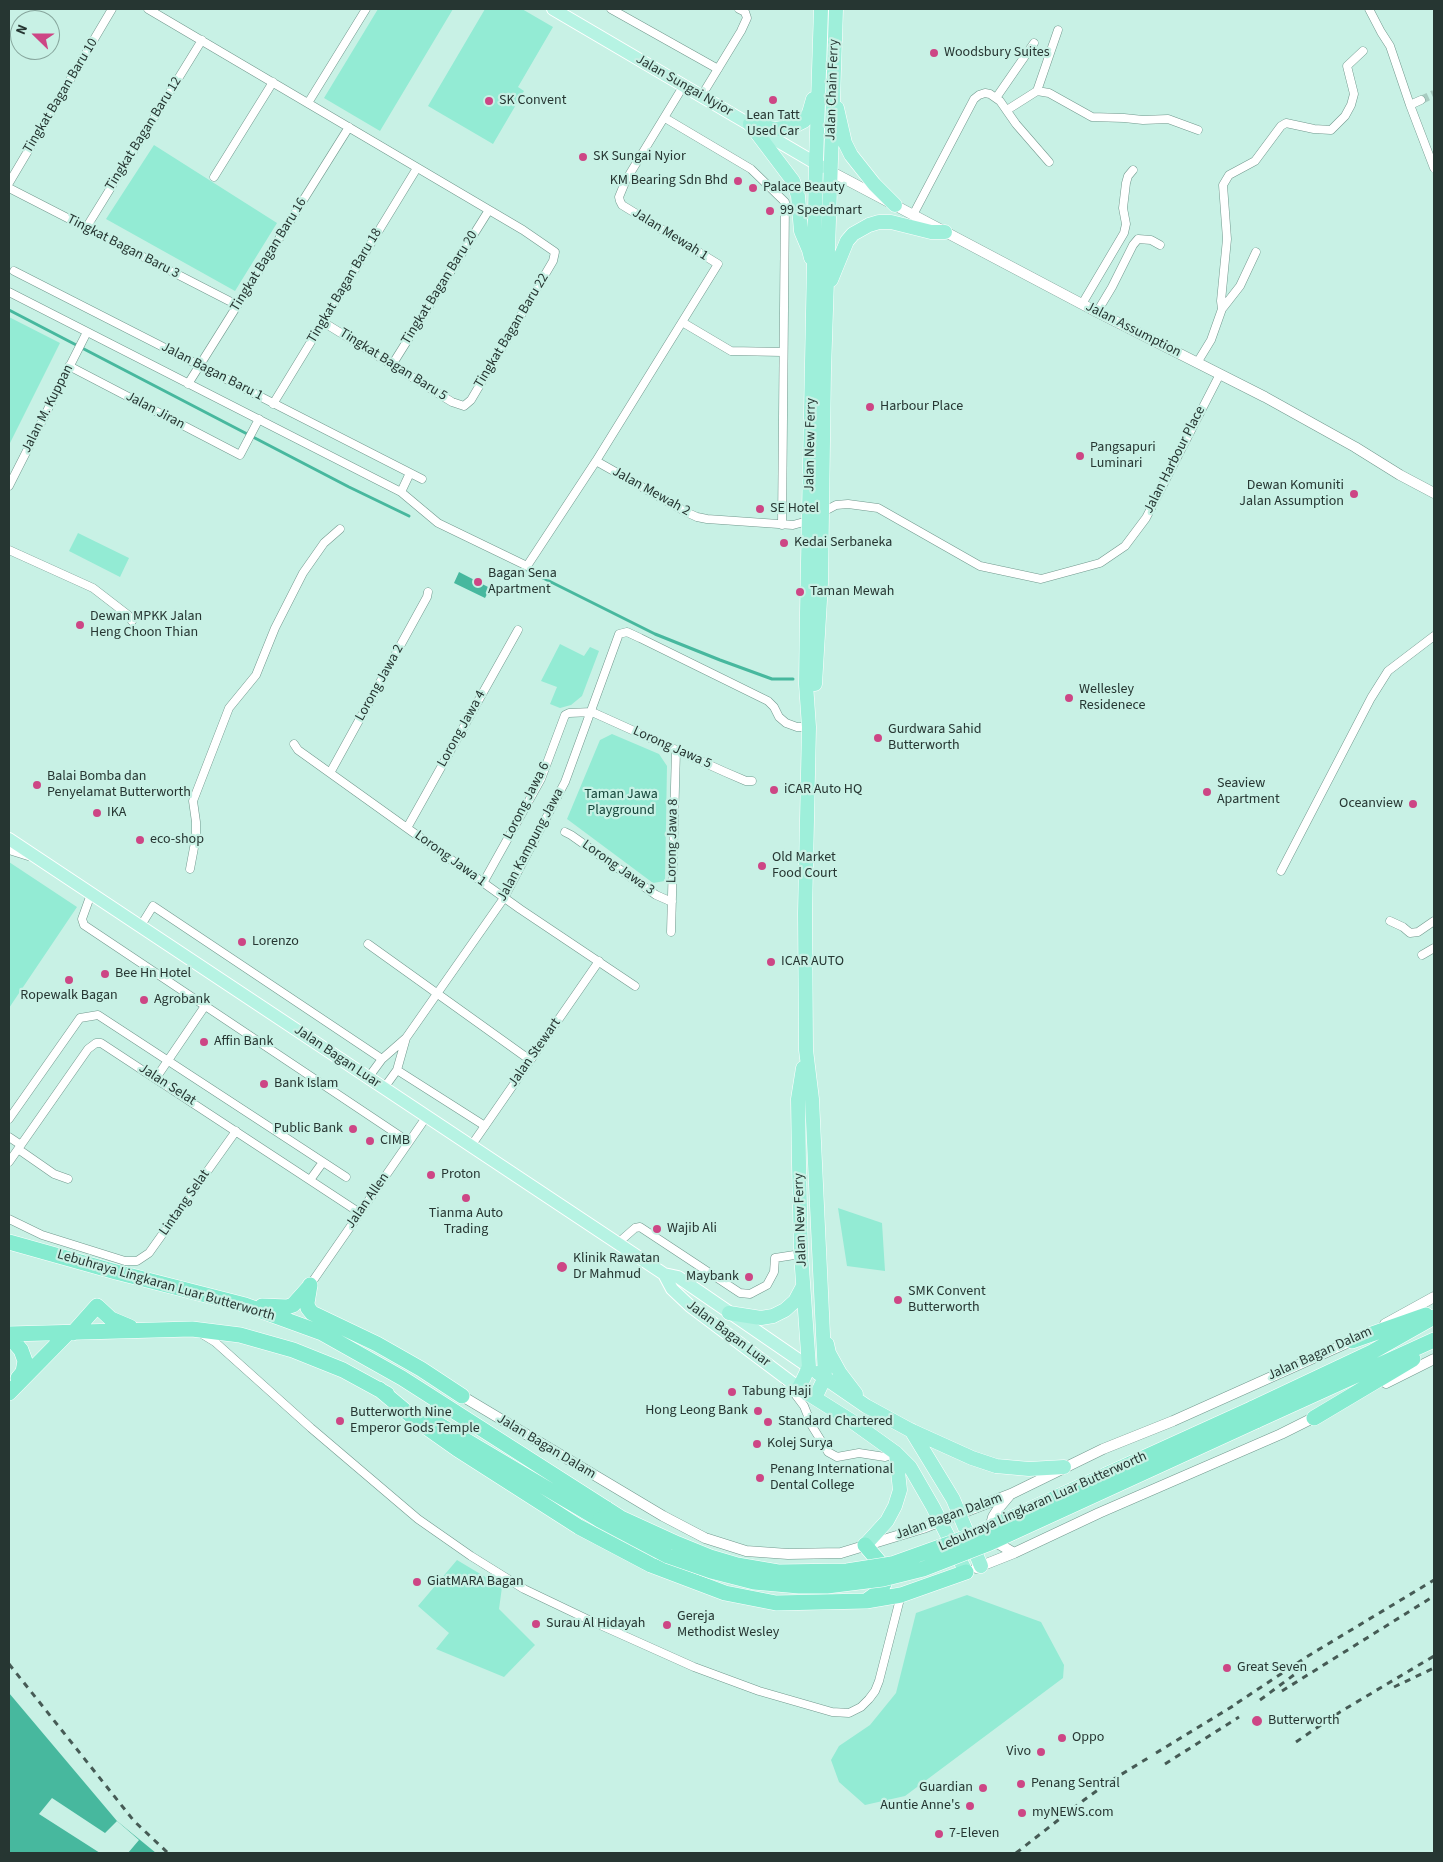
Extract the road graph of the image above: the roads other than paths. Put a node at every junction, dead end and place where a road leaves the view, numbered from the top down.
1 (112, 9) edge
2 (148, 9) edge
3 (366, 9) edge
4 (554, 9) edge
5 (611, 9) edge
6 (739, 9) edge
7 (821, 9) edge
8 (836, 9) edge
9 (1369, 9) edge
10 (1058, 30) dead end
11 (202, 40) junction
12 (1034, 43) dead end
13 (1363, 50) dead end
14 (718, 69) junction
15 (818, 71) junction
16 (273, 82) junction
17 (684, 85) junction
18 (833, 88) junction
19 (1037, 92) junction
20 (702, 95) junction
21 (996, 98) junction
22 (1420, 100) tunnel mouth
23 (308, 103) junction
24 (1410, 105) junction
25 (1007, 110) junction
26 (665, 118) junction
27 (750, 124) junction
28 (349, 127) junction
29 (1198, 130) dead end
30 (1049, 162) dead end
31 (816, 163) junction
32 (417, 168) junction
33 (1434, 168) edge
34 (1133, 170) dead end
35 (830, 171) junction
36 (214, 177) dead end
37 (9, 183) edge
38 (9, 188) edge
39 (895, 205) junction
40 (489, 210) junction
41 (913, 215) junction
42 (86, 228) junction
43 (945, 232) junction
44 (1160, 245) dead end
45 (1256, 252) dead end
46 (14, 271) dead end
47 (815, 281) junction
48 (827, 289) junction
49 (9, 292) edge
50 (1082, 304) junction
51 (237, 305) junction
52 (1222, 309) junction
53 (1097, 312) junction
54 (323, 322) junction
55 (682, 322) junction
56 (87, 332) junction
57 (782, 352) junction
58 (1197, 363) junction
59 (392, 365) junction
60 (69, 366) junction
61 (199, 366) junction
62 (818, 370) junction
63 (1220, 374) junction
64 (188, 384) junction
65 (273, 404) junction
66 (464, 406) joint
67 (258, 419) junction
68 (596, 462) junction
69 (410, 473) junction
70 (422, 479) dead end
71 (9, 486) edge
72 (401, 492) junction
73 (1434, 494) edge
74 (823, 512) junction
75 (810, 521) junction
76 (782, 525) junction
77 (340, 529) dead end
78 (9, 550) edge
79 (428, 592) dead end
80 (132, 622) dead end
81 (518, 630) dead end
82 (1434, 636) edge
83 (592, 712) junction
84 (809, 727) junction
85 (294, 744) dead end
86 (676, 750) junction
87 (330, 773) junction
88 (752, 781) dead end
89 (406, 828) junction
90 (565, 832) dead end
91 (9, 839) edge
92 (9, 850) edge
93 (37, 858) junction
94 (190, 869) dead end
95 (1281, 871) dead end
96 (483, 883) junction
97 (91, 894) junction
98 (504, 898) junction
99 (672, 902) junction
100 (1390, 921) dead end
101 (1434, 921) edge
102 (140, 927) junction
103 (671, 932) dead end
104 (368, 944) dead end
105 (1434, 948) edge
106 (1422, 955) dead end
107 (598, 960) junction
108 (635, 986) dead end
109 (437, 994) junction
110 (205, 1006) junction
111 (406, 1038) junction
112 (806, 1050) junction
113 (382, 1059) junction
114 (169, 1060) junction
115 (530, 1060) junction
116 (398, 1070) junction
117 (156, 1078) junction
118 (368, 1078) junction
119 (384, 1088) junction
120 (427, 1116) junction
121 (9, 1119) edge
122 (485, 1126) junction
123 (236, 1131) junction
124 (9, 1137) edge
125 (409, 1142) junction
126 (471, 1146) junction
127 (19, 1147) junction
128 (9, 1162) edge
129 (323, 1162) junction
130 (346, 1177) dead end
131 (68, 1179) dead end
132 (310, 1180) junction
133 (360, 1213) junction
134 (9, 1219) edge
135 (9, 1242) edge
136 (618, 1243) junction
137 (801, 1254) junction
138 (664, 1274) junction
139 (310, 1286) junction
140 (803, 1286) junction
141 (1434, 1297) edge
142 (245, 1306) junction
143 (1434, 1312) edge
144 (729, 1313) junction
145 (1434, 1317) edge
146 (137, 1329) junction
147 (192, 1329) junction
148 (822, 1329) junction
149 (70, 1333) junction
150 (322, 1333) junction
151 (9, 1335) edge
152 (1352, 1341) junction
153 (1434, 1342) edge
154 (1434, 1359) edge
155 (809, 1367) junction
156 (776, 1370) junction
157 (824, 1377) junction
158 (799, 1388) junction
159 (379, 1389) junction
160 (9, 1392) edge
161 (462, 1396) junction
162 (815, 1398) junction
163 (866, 1406) junction
164 (1254, 1415) junction
165 (1314, 1418) junction
166 (910, 1430) junction
167 (896, 1454) junction
168 (1064, 1467) junction
169 (1011, 1494) junction
170 (604, 1515) junction
171 (960, 1515) junction
172 (940, 1522) junction
173 (865, 1545) junction
174 (1014, 1553) junction
175 (981, 1566) junction
176 (966, 1572) junction
177 (901, 1595) junction
178 (866, 1601) junction

1 - 37 street, Tingkat Bagan Baru 10
2 - 11 street
3 - 23 street
4 - 17 main road, Jalan Sungai Nyior
5 - 14 street
6 - 14 street
7 - 15 highway, Jalan Chain Ferry
8 - 18 highway, Jalan Chain Ferry
9 - 24 street
10 - 19 street
11 - 16 street
11 - 42 street, Tingkat Bagan Baru 12
12 - 21 street
13 - 52 street
14 - 20 street
15 - 27 highway
15 - 31 highway, Jalan Chain Ferry
16 - 23 street
16 - 36 street
17 - 20 main road, Jalan Sungai Nyior
17 - 26 street
18 - 35 highway, Jalan Chain Ferry
18 - 39 highway
19 - 25 street
19 - 29 street
20 - 27 main road, Jalan Sungai Nyior
21 - 25 street
21 - 41 street
22 - 24 street
23 - 28 street
24 - 33 street
25 - 30 street
26 - 55 street, Jalan Mewah 1
26 - 57 street, Jalan New Ferry
27 - 31 main road, Jalan Sungai Nyior
27 - 47 highway
28 - 32 street
28 - 51 street, Tingkat Bagan Baru 16
31 - 35 main road, Jalan Sungai Nyior
31 - 47 highway, Jalan New Ferry
32 - 40 street
32 - 54 street, Tingkat Bagan Baru 18
34 - 50 street
35 - 39 street, Jalan Assumption
35 - 48 highway, Jalan New Ferry
38 - 42 street, Tingkat Bagan Baru 3
39 - 41 street, Jalan Assumption
40 - 59 street, Tingkat Bagan Baru 20
40 - 66 street, Tingkat Bagan Baru 22
41 - 43 street, Jalan Assumption
42 - 51 street, Tingkat Bagan Baru 3
43 - 48 highway
43 - 50 street, Jalan Assumption
44 - 53 street
45 - 52 street
46 - 61 street, Jalan Bagan Baru 1
47 - 62 highway, Jalan New Ferry
48 - 62 highway, Jalan New Ferry
49 - 56 street, Jalan Bagan Baru 1
50 - 53 street, Jalan Assumption
51 - 61 street, Tingkat Bagan Baru 16
52 - 58 street
53 - 58 street, Jalan Assumption
54 - 59 street, Tingkat Bagan Baru 5
54 - 65 street, Tingkat Bagan Baru 18
55 - 57 street
55 - 68 street
56 - 60 street, Jalan M. Kuppan
56 - 64 street, Jalan Bagan Baru 1
57 - 76 street, Jalan New Ferry
58 - 63 street, Jalan Assumption
59 - 66 street, Tingkat Bagan Baru 5
60 - 67 street, Jalan Jiran
60 - 71 street, Jalan M. Kuppan
61 - 64 street, Tingkat Bagan Baru 16
61 - 65 street, Jalan Bagan Baru 1
62 - 74 highway, Jalan New Ferry
62 - 75 highway, Jalan New Ferry
63 - 73 street, Jalan Assumption
63 - 74 street, Jalan Harbour Place
64 - 67 street, Jalan Bagan Baru 1
65 - 69 street, Jalan Bagan Baru 1
67 - 72 street, Jalan Bagan Baru 1
68 - 72 street, Jalan Bagan Baru 1
68 - 76 street, Jalan Mewah 2
69 - 70 street, Jalan Bagan Baru 1
69 - 72 street
74 - 75 street, Jalan Mewah 2
74 - 84 highway, Jalan New Ferry
75 - 76 street, Jalan Mewah 2
75 - 84 highway, Jalan New Ferry
77 - 94 street
78 - 80 street
79 - 87 street, Lorong Jawa 2
81 - 89 street, Lorong Jawa 4
82 - 95 street
83 - 84 street, Jalan Kampung Jawa
83 - 86 street, Lorong Jawa 5
83 - 96 street, Lorong Jawa 6
83 - 98 street, Jalan Kampung Jawa
84 - 112 highway, Jalan New Ferry
85 - 87 street, Lorong Jawa 1
86 - 88 street, Lorong Jawa 5
86 - 99 street, Lorong Jawa 8
87 - 89 street, Lorong Jawa 1
89 - 96 street, Lorong Jawa 1
90 - 99 street, Lorong Jawa 3
91 - 93 main road, Jalan Bagan Luar
92 - 93 street
93 - 97 main road, Jalan Bagan Luar
96 - 98 street, Lorong Jawa 1
97 - 102 main road, Jalan Bagan Luar
97 - 110 street
98 - 107 street, Lorong Jawa 1
98 - 109 street, Jalan Kampung Jawa
99 - 103 street, Lorong Jawa 8
100 - 101 street
102 - 113 street
102 - 118 main road, Jalan Bagan Luar
104 - 109 street
105 - 106 street
107 - 108 street, Lorong Jawa 1
107 - 115 street, Jalan Stewart
109 - 111 street, Jalan Kampung Jawa
109 - 115 street
110 - 114 street
110 - 125 street
111 - 113 street, Jalan Kampung Jawa
111 - 116 street, Jalan Kampung Jawa
112 - 137 highway, Jalan New Ferry
112 - 148 highway, Jalan New Ferry
113 - 118 street, Jalan Kampung Jawa
114 - 117 street
114 - 121 street
114 - 129 street
115 - 122 street, Jalan Stewart
116 - 119 street, Jalan Kampung Jawa
116 - 122 street
117 - 123 street, Jalan Selat
117 - 127 street, Jalan Selat
118 - 119 main road, Jalan Bagan Luar
119 - 120 main road, Jalan Bagan Luar
120 - 125 street, Jalan Allen
120 - 126 main road, Jalan Bagan Luar
122 - 126 street, Jalan Stewart
123 - 132 street, Jalan Selat
123 - 134 street, Lintang Selat
124 - 127 street
125 - 133 street, Jalan Allen
126 - 136 main road, Jalan Bagan Luar
127 - 128 street, Jalan Selat
127 - 131 street
129 - 130 street
129 - 132 street
132 - 133 street, Jalan Selat
133 - 139 street, Jalan Allen
135 - 142 highway, Lebuhraya Lingkaran Luar Butterworth
136 - 137 street
136 - 138 main road, Jalan Bagan Luar
137 - 140 highway, Jalan New Ferry
138 - 144 main road, Jalan Bagan Luar
138 - 156 main road, Jalan Bagan Luar
139 - 142 highway
139 - 161 highway
140 - 144 highway
140 - 155 highway, Jalan New Ferry
141 - 152 street, Jalan Bagan Dalam
142 - 150 highway, Lebuhraya Lingkaran Luar Butterworth
143 - 152 highway
144 - 155 main road, Jalan Bagan Luar
145 - 164 highway, Lebuhraya Lingkaran Luar Butterworth
146 - 147 highway, Lebuhraya Lingkaran Luar Butterworth
146 - 149 highway, Lebuhraya Lingkaran Luar Butterworth
146 - 149 highway
147 - 159 highway, Lebuhraya Lingkaran Luar Butterworth
147 - 177 street
148 - 157 highway, Jalan New Ferry
148 - 163 highway
149 - 151 highway, Lebuhraya Lingkaran Luar Butterworth
149 - 160 highway
150 - 161 highway
150 - 170 highway, Lebuhraya Lingkaran Luar Butterworth
151 - 160 highway
152 - 168 street, Jalan Bagan Dalam
153 - 164 highway, Lebuhraya Lingkaran Luar Butterworth
153 - 165 highway
154 - 165 street
155 - 157 highway
155 - 158 highway, Jalan New Ferry
156 - 158 main road, Jalan Bagan Luar
156 - 167 street
157 - 162 highway, Jalan New Ferry
157 - 163 highway
158 - 162 highway
159 - 170 highway, Lebuhraya Lingkaran Luar Butterworth
159 - 178 highway
161 - 173 street, Jalan Bagan Dalam
162 - 167 highway
163 - 166 highway
164 - 170 highway, Lebuhraya Lingkaran Luar Butterworth, bridge
165 - 174 street
166 - 168 highway
166 - 171 highway
167 - 172 highway
167 - 173 highway
168 - 169 street, Jalan Bagan Dalam
169 - 171 street, Jalan Bagan Dalam
169 - 174 street
171 - 172 street, Jalan Bagan Dalam
171 - 175 highway
172 - 173 street, Jalan Bagan Dalam
172 - 176 highway
173 - 178 highway
174 - 175 street
175 - 176 street
176 - 177 highway
177 - 178 highway

